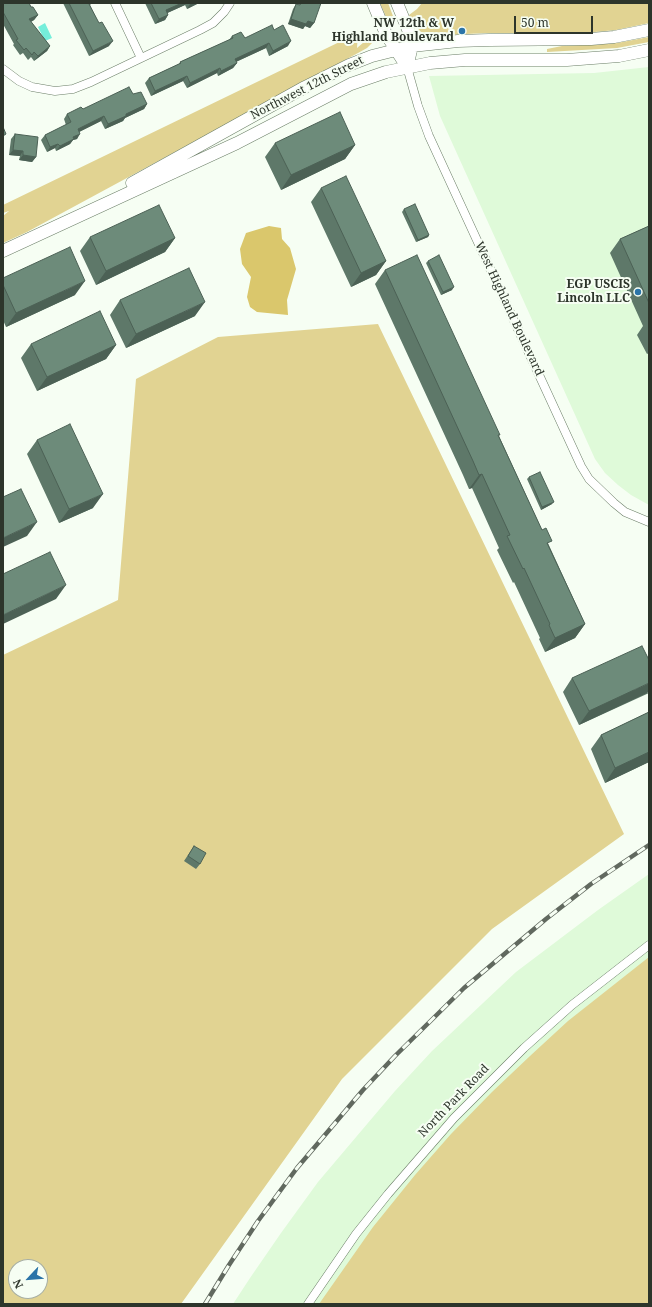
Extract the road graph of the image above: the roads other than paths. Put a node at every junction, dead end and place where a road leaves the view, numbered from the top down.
1 (115, 3) edge
2 (230, 3) edge
3 (373, 3) edge
4 (397, 3) edge
5 (649, 30) edge
6 (412, 46) junction
7 (395, 49) junction
8 (649, 50) edge
9 (141, 58) junction
10 (407, 67) junction
11 (3, 69) edge
12 (61, 224) junction
13 (3, 251) edge
14 (649, 522) edge
15 (649, 945) edge
16 (308, 1304) edge

1 - 9 street
2 - 9 street
3 - 7 main road, West Highland Boulevard
4 - 6 main road, West Highland Boulevard
5 - 6 main road, Northwest 12th Street
6 - 7 main road, Northwest 12th Street
6 - 10 main road, West Highland Boulevard
7 - 10 main road, West Highland Boulevard
7 - 12 main road, Northwest 12th Street
8 - 10 main road, Northwest 12th Street
9 - 11 street
10 - 12 main road, Northwest 12th Street
10 - 14 street, West Highland Boulevard
12 - 13 main road, Northwest 12th Street
15 - 16 street, North Park Road

